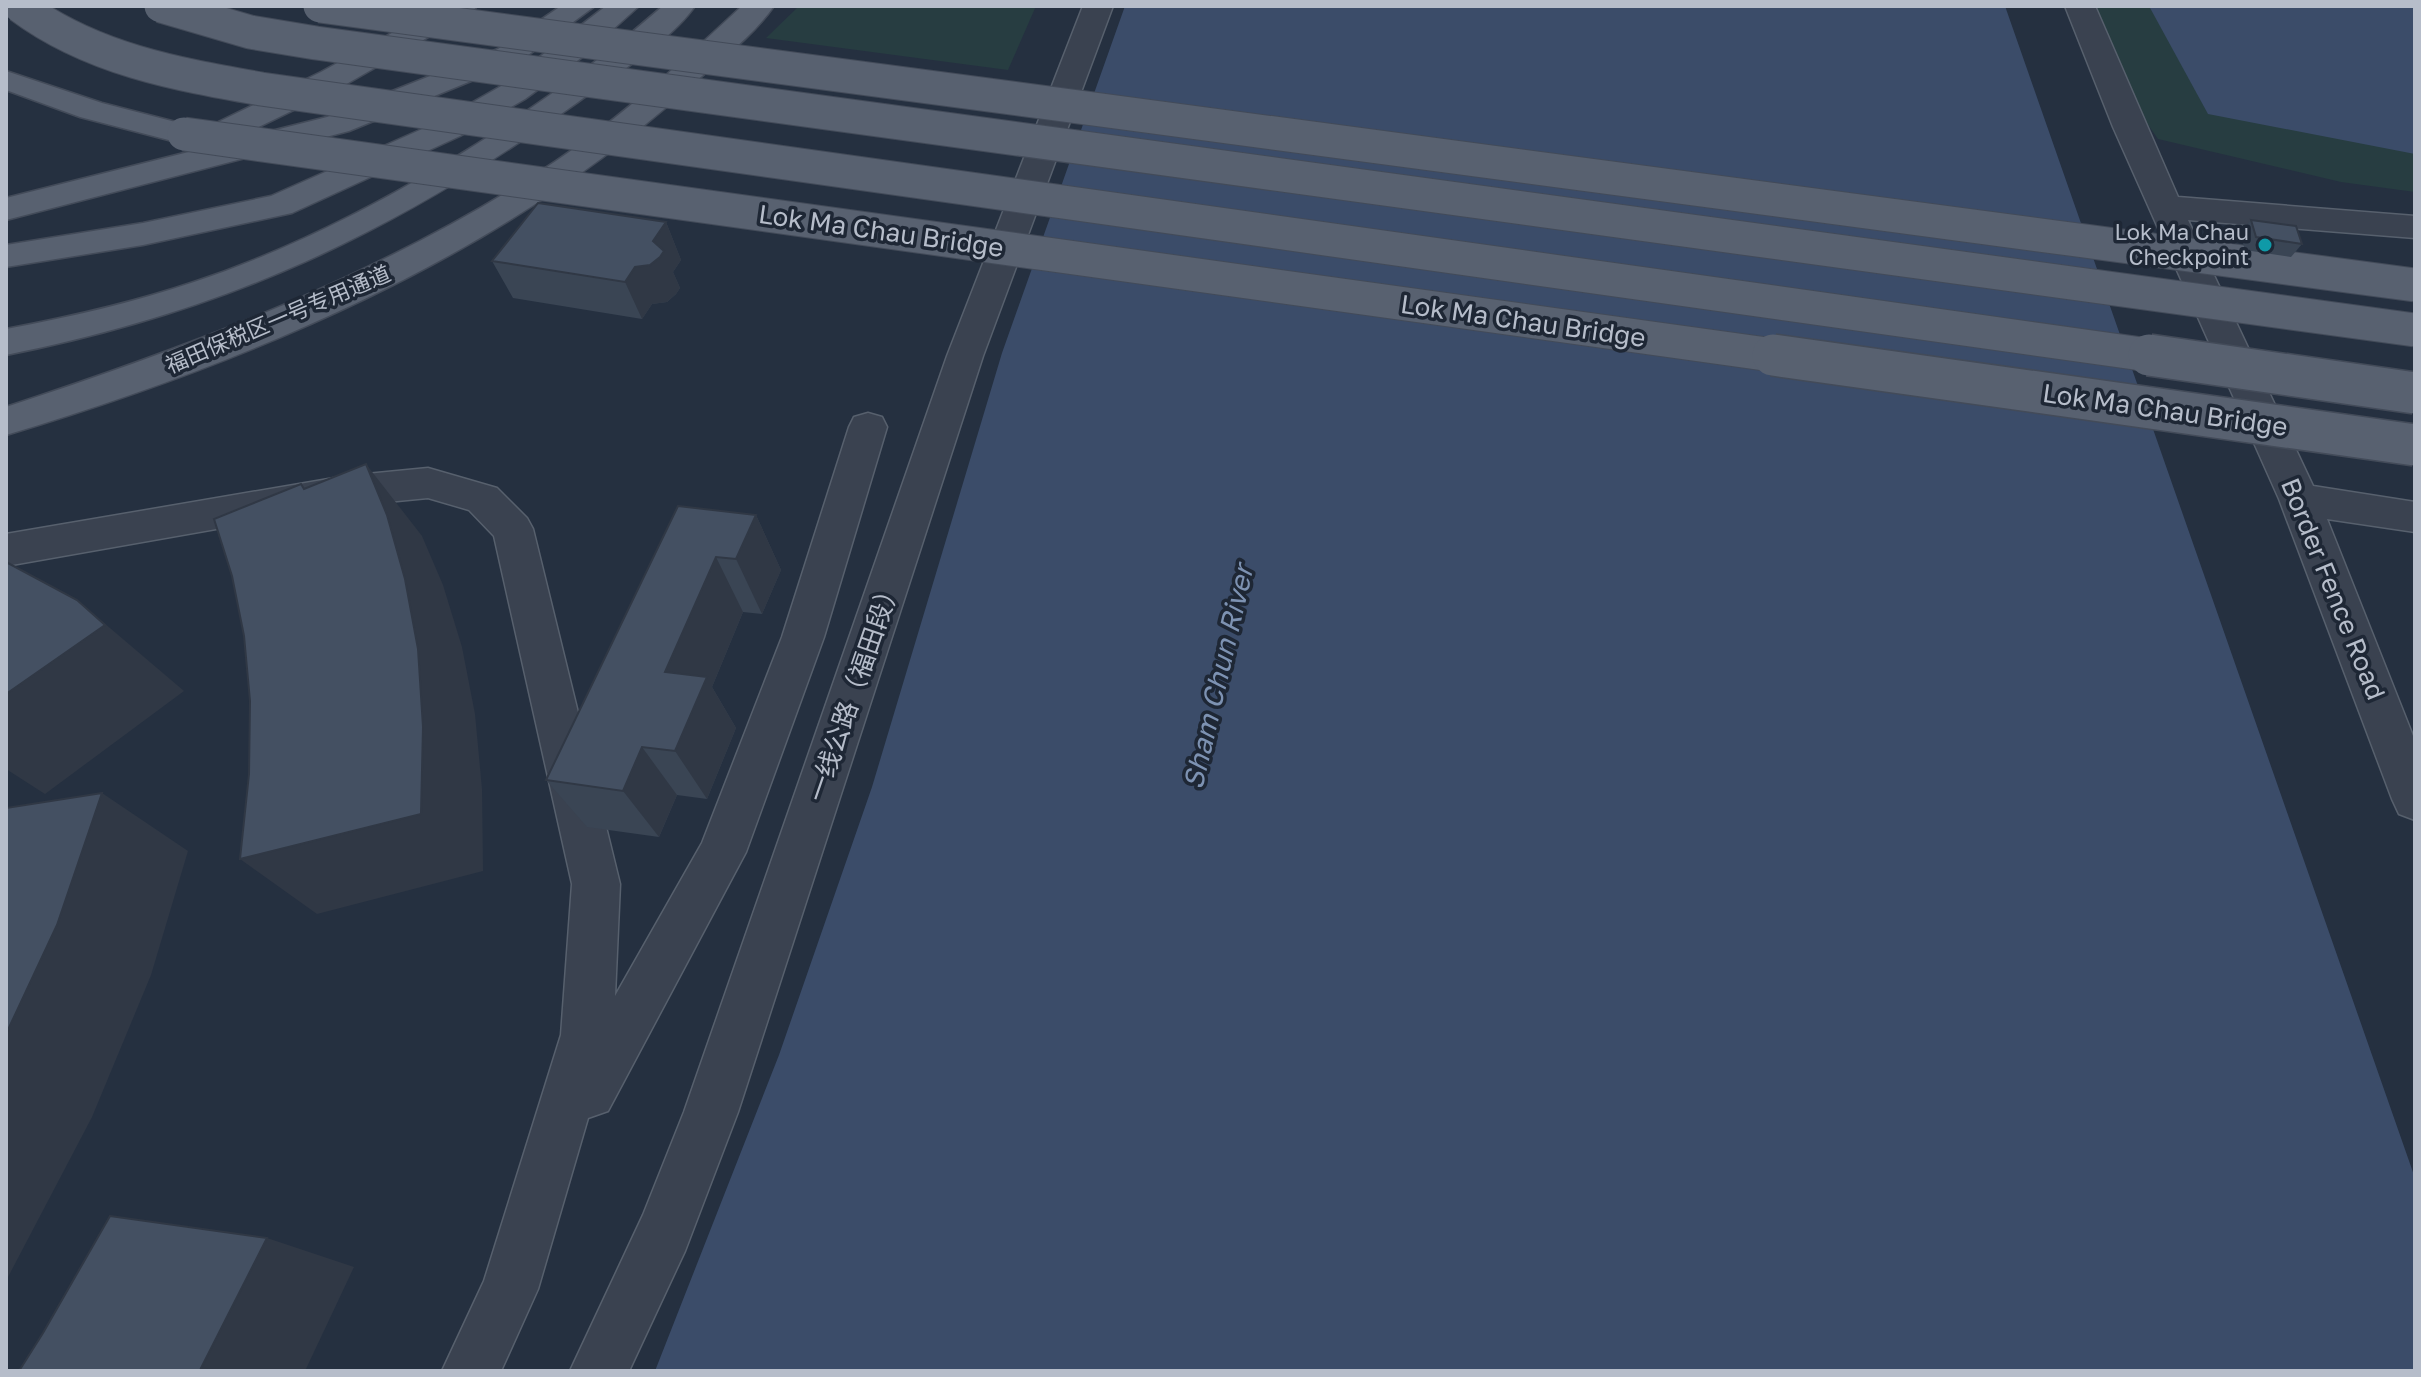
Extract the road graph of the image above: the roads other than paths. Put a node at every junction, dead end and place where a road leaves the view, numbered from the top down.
1 (20, 6) edge
2 (161, 6) edge
3 (320, 6) edge
4 (462, 6) edge
5 (580, 6) edge
6 (624, 6) edge
7 (648, 6) edge
8 (680, 6) edge
9 (1098, 6) edge
10 (2080, 6) edge
11 (744, 25) edge
12 (6, 80) edge
13 (582, 84) junction
14 (6, 107) edge
15 (184, 134) junction
16 (18, 206) edge
17 (2165, 207) junction
18 (2415, 227) edge
19 (6, 256) edge
20 (2415, 285) edge
21 (2415, 330) edge
22 (6, 342) edge
23 (2415, 393) edge
24 (6, 421) edge
25 (868, 427) dead end
26 (2415, 445) edge
27 (2299, 499) junction
28 (2415, 517) edge
29 (6, 550) edge
30 (803, 637) junction
31 (870, 642) junction
32 (2415, 799) edge
33 (548, 1164) junction
34 (471, 1371) edge
35 (599, 1371) edge

1 - 23 main road, Lok Ma Chau Bridge, bridge
2 - 21 main road, bridge
3 - 11 main road, bridge
4 - 16 main road
5 - 16 main road
6 - 19 main road
7 - 13 main road
8 - 13 main road
9 - 31 street, 一线公路（福田段）
10 - 17 street, Border Fence Road
11 - 20 main road, bridge
11 - 24 main road, 福田保税区一号专用通道
12 - 15 main road
13 - 22 main road, 福田保税区一号专用通道
14 - 15 main road
15 - 26 main road, Lok Ma Chau Bridge, bridge
17 - 18 street
17 - 27 street, Border Fence Road
25 - 30 street
27 - 28 street
27 - 32 street, Border Fence Road
29 - 33 street
30 - 31 street
30 - 33 street
31 - 35 street, 一线公路（福田段）
33 - 34 street

